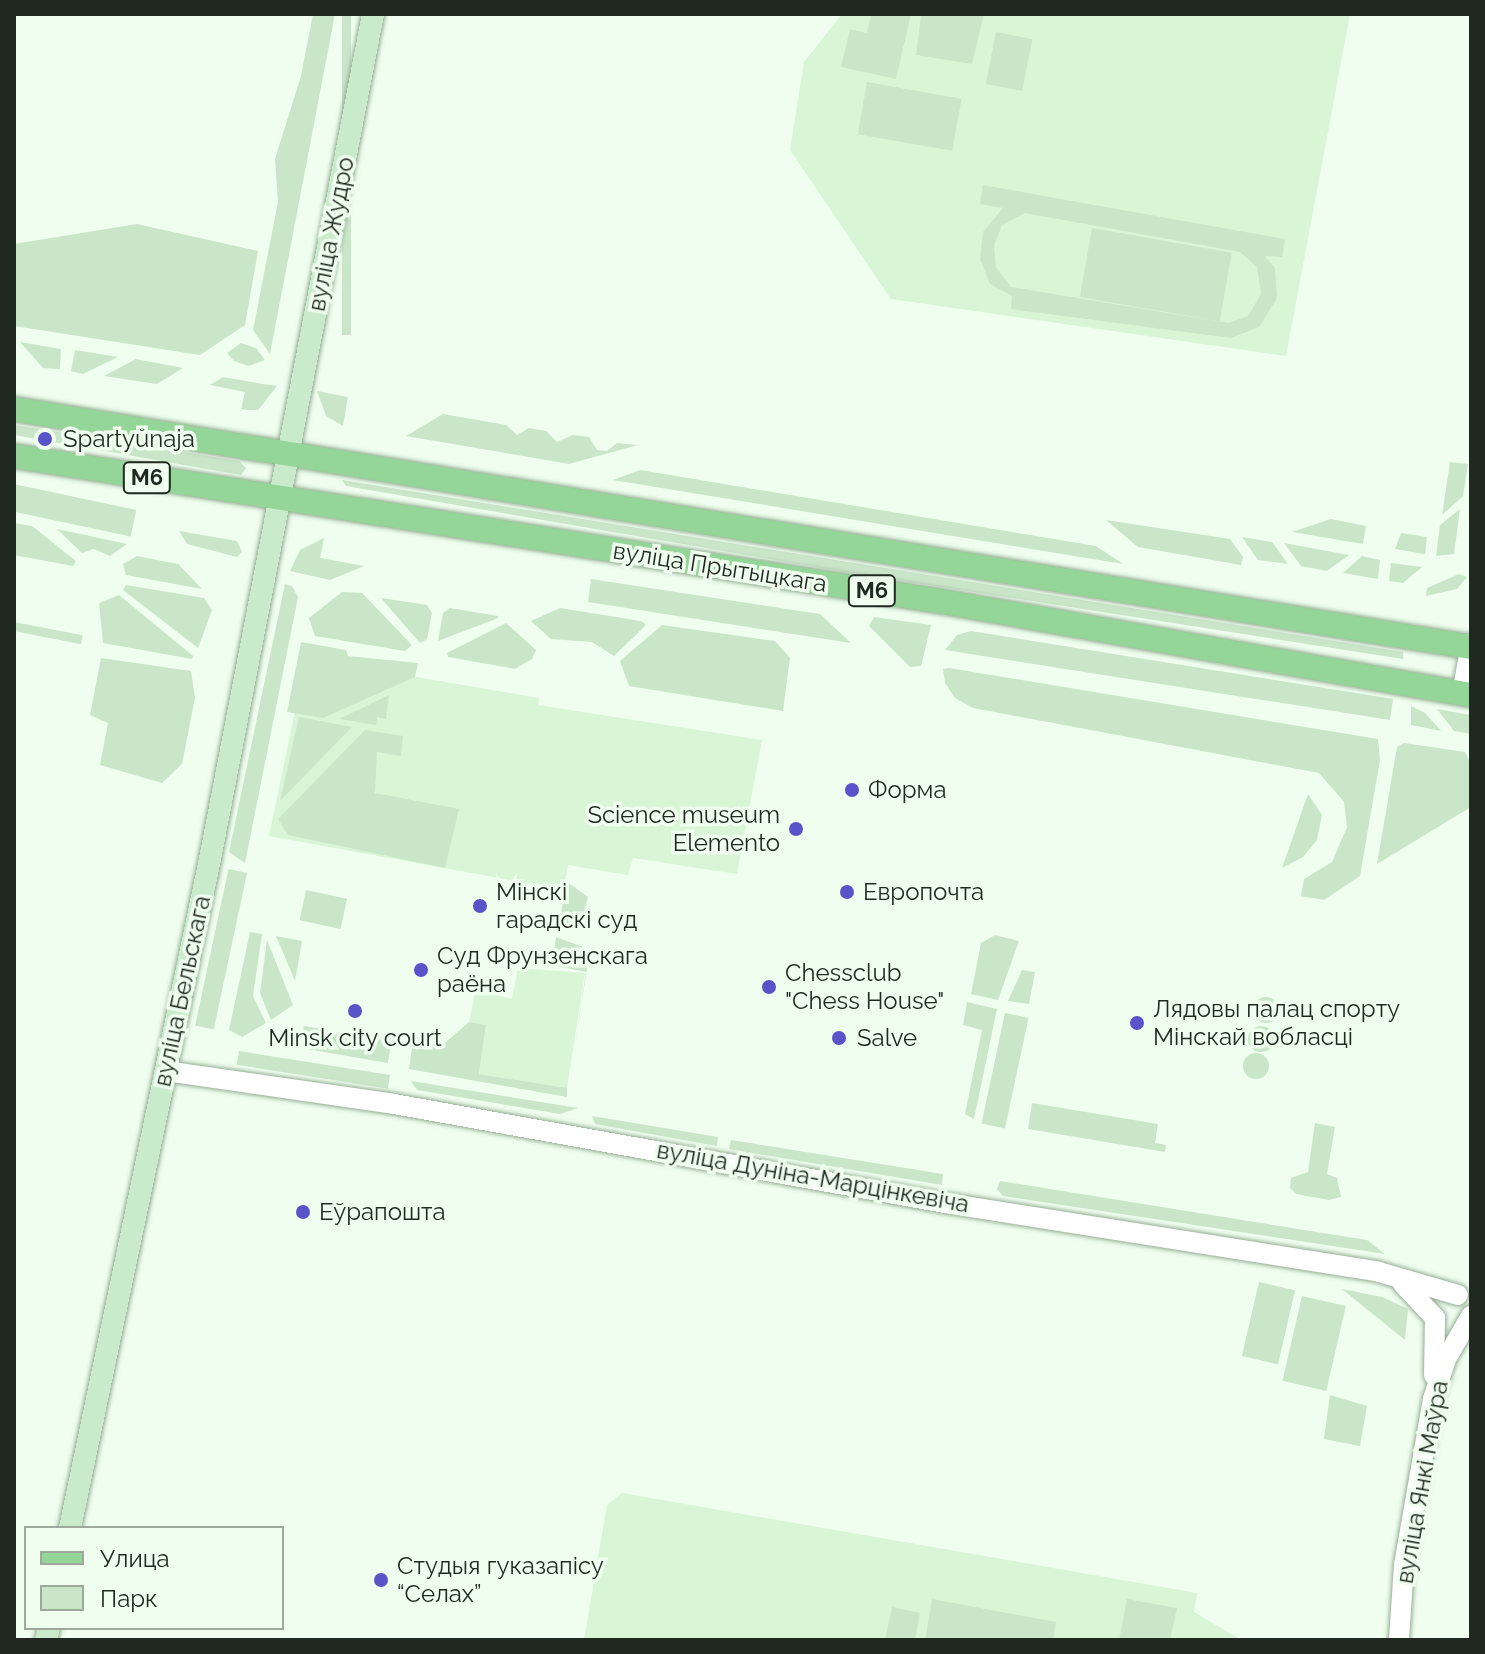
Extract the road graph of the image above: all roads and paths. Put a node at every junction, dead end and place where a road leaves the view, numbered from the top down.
1 (373, 14) edge
2 (14, 409) edge
3 (290, 454) junction
4 (14, 456) edge
5 (281, 499) junction
6 (1471, 646) edge
7 (1466, 694) edge
8 (166, 1071) junction
9 (1379, 1272) junction
10 (1467, 1313) edge
11 (1435, 1318) junction
12 (1433, 1399) junction
13 (70, 1526) edge
14 (1399, 1640) edge

1 - 3 main road, вуліца Жудро
2 - 3 main road, вуліца Прытыцкага / М6
3 - 5 main road, вуліца Бельскага
3 - 6 main road, вуліца Прытыцкага / М6
4 - 5 main road, вуліца Прытыцкага / М6
5 - 7 main road, вуліца Прытыцкага / М6
5 - 8 main road, вуліца Бельскага
6 - 7 street
8 - 9 street, вуліца Дуніна-Марцінкевіча
8 - 13 main road, вуліца Бельскага
9 - 10 street, вуліца Дуніна-Марцінкевіча
9 - 11 street
10 - 11 street
10 - 11 street
10 - 12 street, вуліца Янкі Маўра
11 - 12 street
12 - 14 street, вуліца Янкі Маўра

